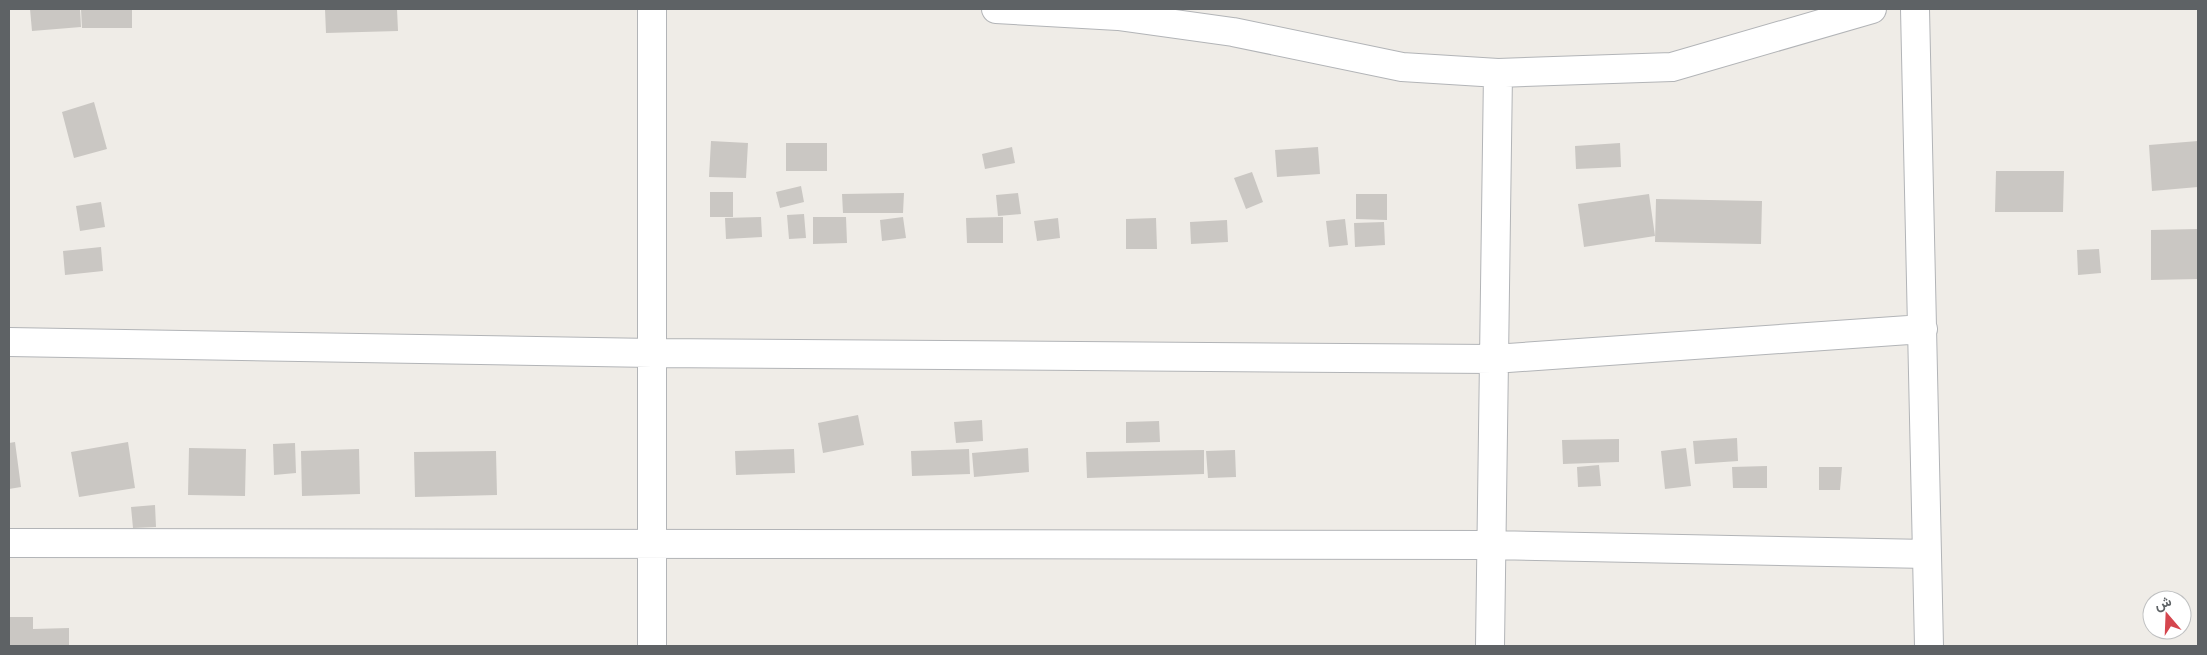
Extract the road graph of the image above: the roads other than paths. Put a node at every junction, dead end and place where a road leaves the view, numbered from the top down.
1 (652, 9) edge
2 (996, 9) edge
3 (1872, 9) edge
4 (1915, 9) edge
5 (1140, 14) edge
6 (1498, 73) junction
7 (1922, 329) junction
8 (9, 342) edge
9 (652, 354) junction
10 (1494, 358) junction
11 (9, 543) edge
12 (652, 544) junction
13 (1492, 546) junction
14 (1927, 554) junction
15 (652, 646) edge
16 (1490, 646) edge
17 (1929, 646) edge

1 - 9 street
2 - 5 street
3 - 6 street
4 - 7 street
5 - 6 street
6 - 10 street
7 - 10 street
7 - 14 street
8 - 9 street
9 - 10 street
9 - 12 street
10 - 13 street
11 - 12 street
12 - 13 street
12 - 15 street
13 - 14 street
13 - 16 street
14 - 17 street

